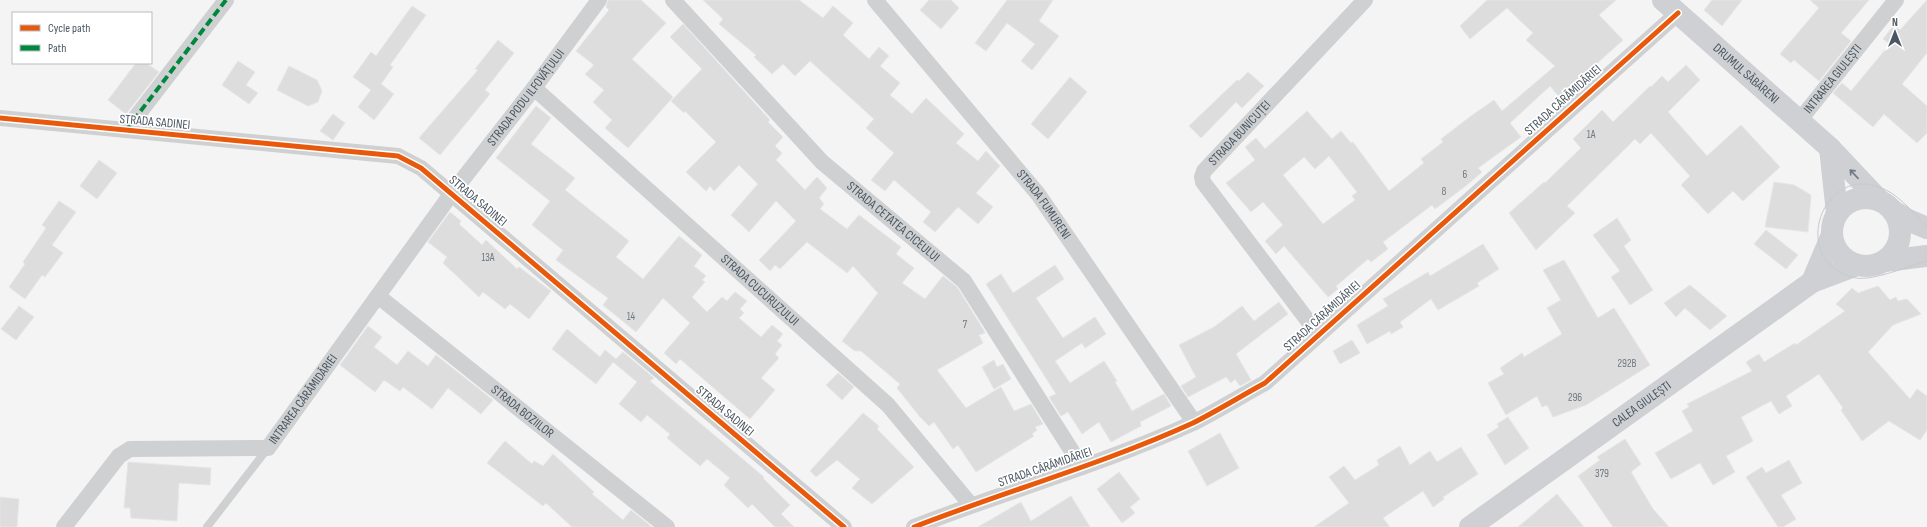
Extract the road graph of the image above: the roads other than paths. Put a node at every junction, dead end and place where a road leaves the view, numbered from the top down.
1 (226, 0) edge
2 (599, 0) edge
3 (673, 0) edge
4 (875, 0) edge
5 (1365, 0) edge
6 (1896, 0) edge
7 (1670, 6) edge
8 (534, 88) junction
9 (0, 118) edge
10 (1799, 121) junction
11 (126, 130) junction
12 (1830, 148) junction
13 (452, 193) junction
14 (1886, 205) junction
15 (1837, 213) junction
16 (1927, 228) edge
17 (1831, 237) junction
18 (1927, 256) edge
19 (1885, 261) junction
20 (1857, 266) junction
21 (1812, 282) junction
22 (378, 296) junction
23 (1318, 334) junction
24 (1194, 422) junction
25 (268, 448) junction
26 (1082, 467) junction
27 (971, 505) junction
28 (64, 527) edge
29 (206, 527) edge
30 (667, 527) edge
31 (844, 527) edge
32 (914, 527) edge
33 (1470, 527) edge

1 - 11 street
2 - 8 street, STRADA PODU ILFOVĂȚULUI
3 - 26 street, STRADA CETATEA CICEULUI
4 - 24 street, STRADA FUMURENI
5 - 23 street, STRADA BUNICUȚEI
6 - 10 street, INTRAREA GIULEȘTI
7 - 10 main road, DRUMUL SĂBĂRENI
7 - 23 street, STRADA CĂRĂMIDĂRIEI
8 - 13 street, STRADA PODU ILFOVĂȚULUI
8 - 27 street, STRADA CUCURUZULUI
9 - 11 street, STRADA SADINEI
10 - 12 main road, DRUMUL SĂBĂRENI
11 - 13 street, STRADA SADINEI
14 -> 12 main road, DRUMUL SĂBĂRENI
12 - 15 main road
13 - 22 street, INTRAREA CĂRĂMIDĂRIEI
13 - 31 street, STRADA SADINEI
14 - 15 main road
14 - 16 main road
14 - 19 main road
15 - 17 main road
17 - 20 main road
17 - 21 main road
18 - 19 main road
19 - 20 main road
20 - 21 main road, CALEA GIULEȘTI
21 - 33 main road, CALEA GIULEȘTI
22 - 25 street, INTRAREA CĂRĂMIDĂRIEI
22 - 30 street, STRADA BOZIILOR
23 - 24 street, STRADA CĂRĂMIDĂRIEI
24 - 26 street, STRADA CĂRĂMIDĂRIEI
25 - 28 street, INTRAREA CĂRĂMIDĂRIEI
25 - 29 lane
26 - 27 street, STRADA CĂRĂMIDĂRIEI
27 - 32 street, STRADA CĂRĂMIDĂRIEI

